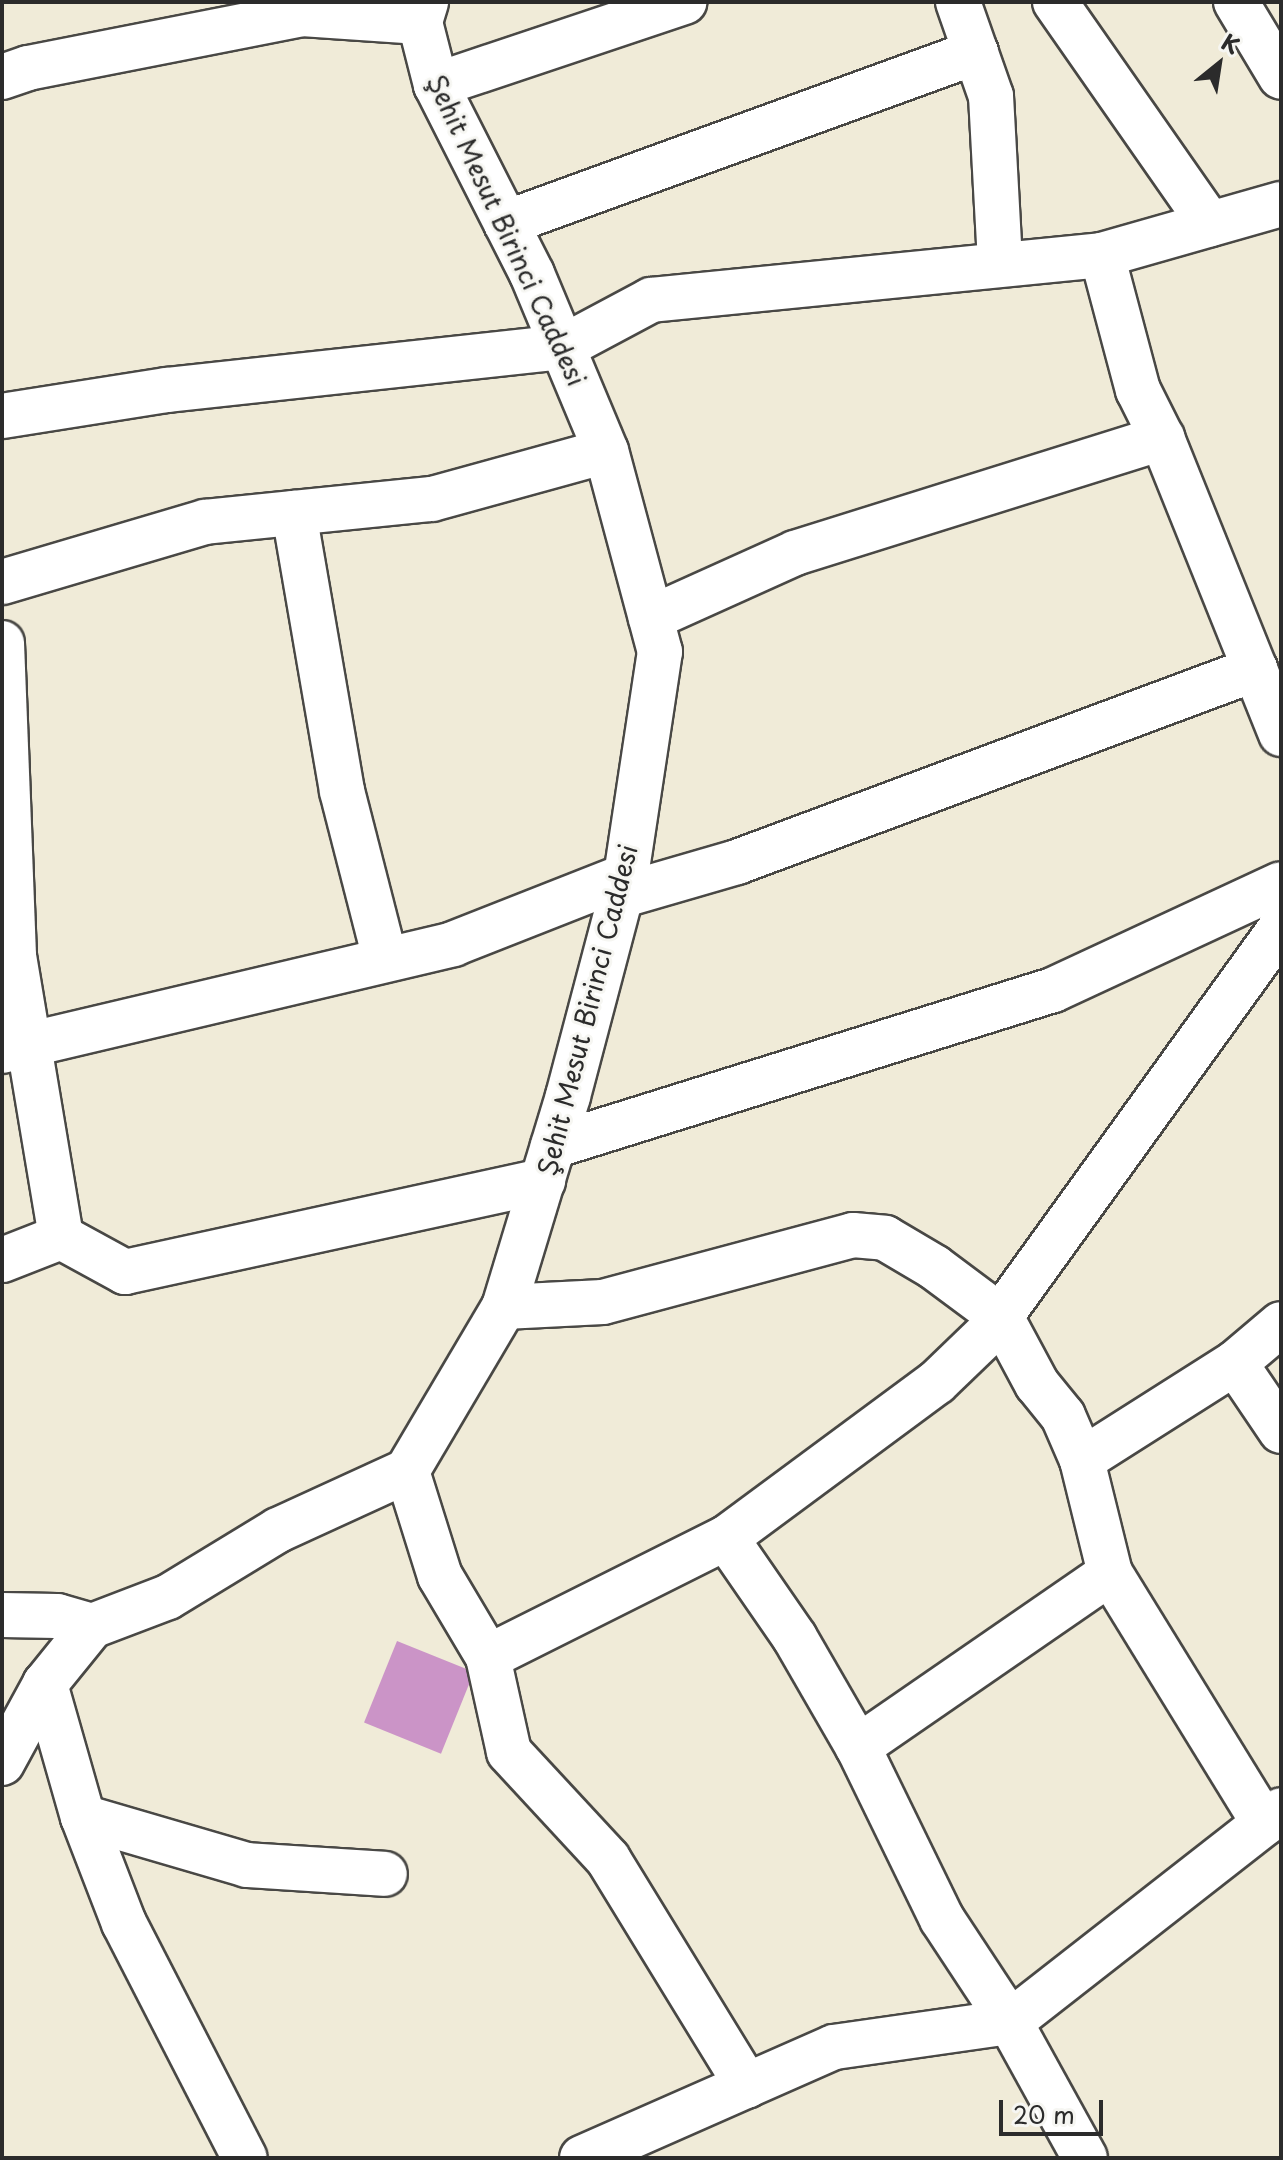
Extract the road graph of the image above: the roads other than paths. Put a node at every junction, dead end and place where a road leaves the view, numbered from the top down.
1 (684, 2) edge
2 (958, 2) edge
3 (1055, 2) edge
4 (1236, 2) edge
5 (423, 12) edge
6 (976, 52) junction
7 (2, 77) edge
8 (1281, 77) edge
9 (436, 85) junction
10 (1281, 204) edge
11 (506, 223) junction
12 (1210, 224) junction
13 (1102, 255) junction
14 (1000, 263) junction
15 (563, 347) junction
16 (2, 416) edge
17 (1162, 438) junction
18 (606, 451) junction
19 (294, 513) junction
20 (2, 582) edge
21 (651, 618) junction
22 (2, 643) edge
23 (1255, 669) junction
24 (1281, 734) edge
25 (1281, 884) edge
26 (623, 886) junction
27 (1281, 927) edge
28 (385, 959) junction
29 (15, 1046) edge
30 (548, 1164) junction
31 (61, 1237) junction
32 (2, 1260) edge
33 (504, 1307) junction
34 (1001, 1317) junction
35 (1281, 1324) edge
36 (1235, 1363) junction
37 (1281, 1431) edge
38 (1082, 1460) junction
39 (407, 1471) junction
40 (726, 1538) junction
41 (1110, 1573) junction
42 (2, 1615) edge
43 (92, 1626) junction
44 (488, 1657) junction
45 (45, 1684) junction
46 (858, 1747) junction
47 (2, 1763) edge
48 (1272, 1816) edge
49 (83, 1817) junction
50 (385, 1874) dead end
51 (1010, 2022) junction
52 (747, 2086) junction
53 (245, 2158) edge
54 (582, 2158) edge
55 (1085, 2158) edge

1 - 9 street
2 - 6 street
3 - 12 street
4 - 8 street
5 - 7 street
5 - 9 street, Şehit Mesut Birinci Caddesi
6 - 11 street
6 - 14 street
9 - 11 street, Şehit Mesut Birinci Caddesi
10 - 12 street
11 - 15 street, Şehit Mesut Birinci Caddesi
12 - 13 street
13 - 14 street
13 - 17 street
14 - 15 street
15 - 16 street
15 - 18 street, Şehit Mesut Birinci Caddesi
17 - 21 street
17 - 23 street
18 - 19 street
18 - 21 street, Şehit Mesut Birinci Caddesi
19 - 20 street
19 - 28 street
21 - 26 street, Şehit Mesut Birinci Caddesi
22 - 29 street
23 - 24 street
23 - 26 street
25 - 30 street
26 - 28 street
26 - 30 street, Şehit Mesut Birinci Caddesi
27 - 34 street
28 - 29 street
29 - 31 street
30 - 31 street
30 - 33 street, Şehit Mesut Birinci Caddesi
31 - 32 street
33 - 34 street
33 - 39 street, Şehit Mesut Birinci Caddesi
34 - 38 street
34 - 40 street
35 - 36 street
36 - 37 street
36 - 38 street
38 - 41 street
39 - 43 street
39 - 44 street
40 - 44 street
40 - 46 street
41 - 46 street
41 - 48 street
42 - 43 street
43 - 45 street
44 - 52 street
45 - 47 street
45 - 49 street
46 - 51 street
48 - 51 street
49 - 50 street
49 - 53 street
51 - 52 street
51 - 55 street
52 - 54 street

